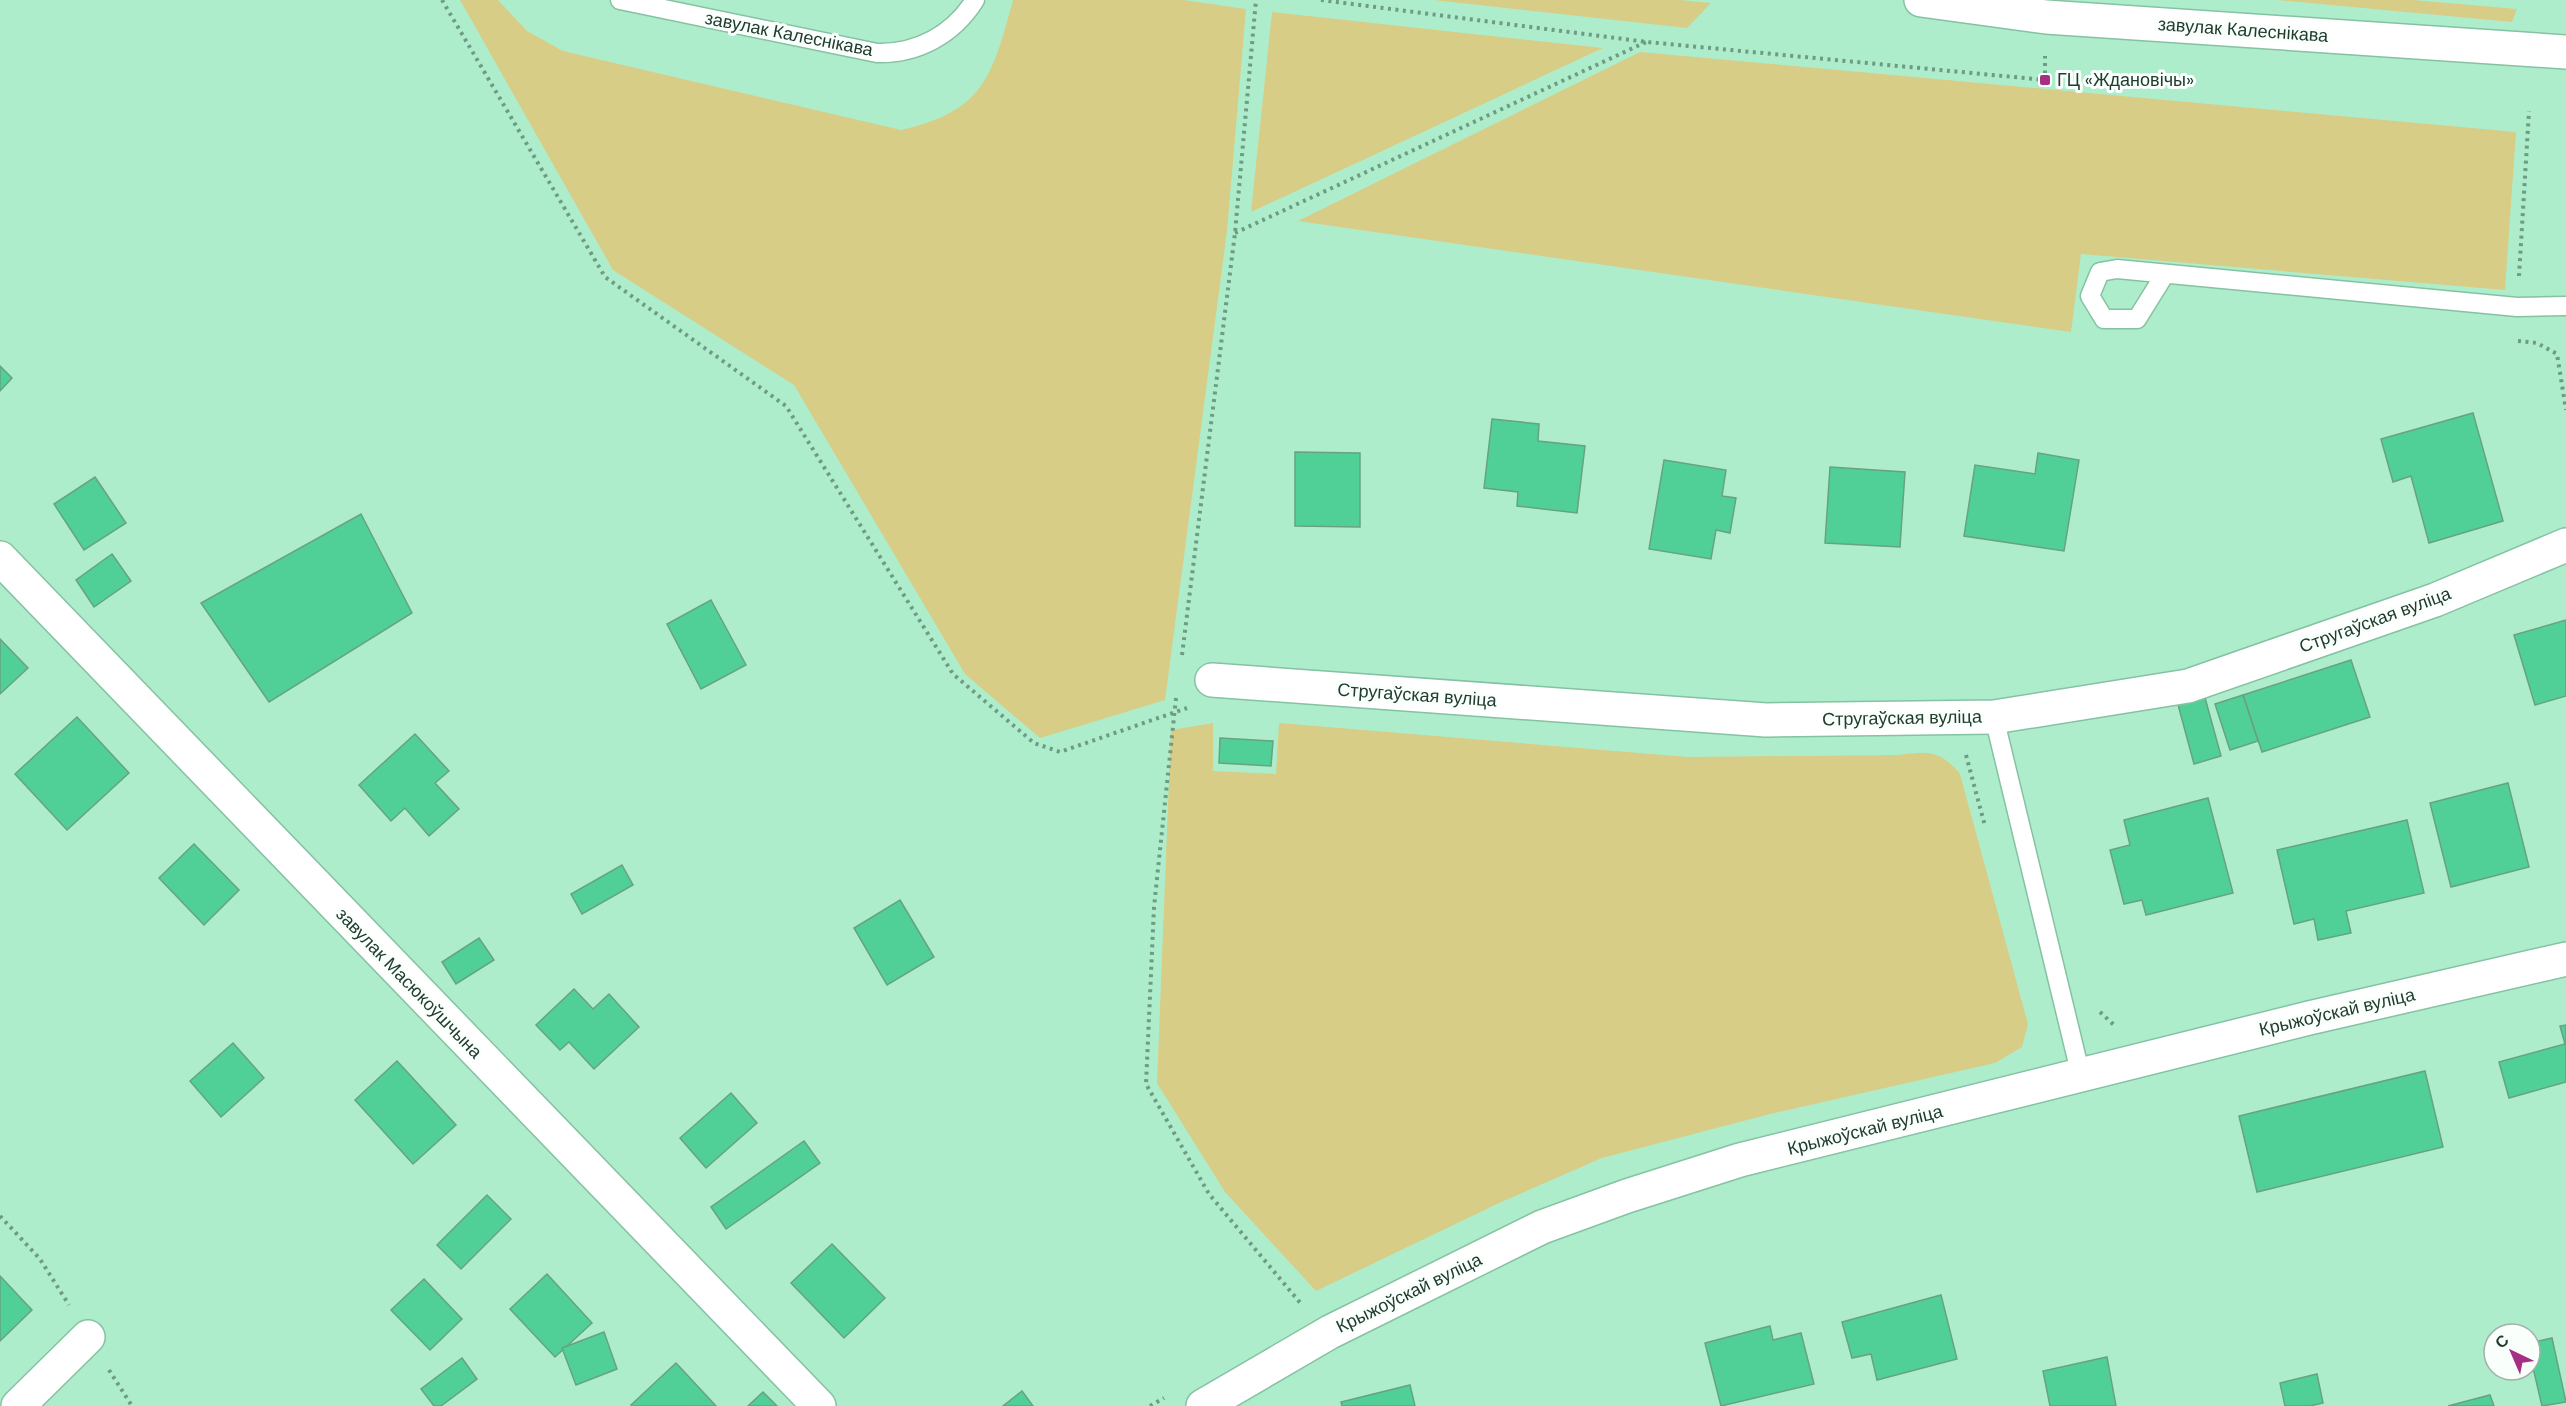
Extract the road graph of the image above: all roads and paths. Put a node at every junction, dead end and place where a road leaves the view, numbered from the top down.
1 (442, 0) edge
2 (620, 0) edge
3 (975, 0) edge
4 (1321, 0) edge
5 (1921, 0) edge
6 (1647, 42) junction
7 (2566, 52) edge
8 (2045, 80) dead end
9 (2529, 111) dead end
10 (1235, 233) dead end
11 (2165, 274) dead end
12 (2566, 306) edge
13 (2517, 307) junction
14 (2566, 410) edge
15 (2566, 545) edge
16 (0, 558) edge
17 (1212, 680) dead end
18 (1250, 683) junction
19 (1994, 717) junction
20 (2566, 959) edge
21 (2081, 1076) junction
22 (88, 1337) dead end
23 (18, 1406) edge
24 (819, 1406) edge
25 (1203, 1406) edge

1 - 18 path
2 - 3 lane, завулак Калеснікава
4 - 6 path
5 - 7 street, завулак Калеснікава
6 - 8 path
6 - 10 path
9 - 13 path
11 - 13 lane
12 - 13 lane
13 - 14 path
15 - 19 street, Стругаўская вуліца
16 - 24 street, завулак Масюкоўшчына
17 - 18 street, Стругаўская вуліца
18 - 19 street, Стругаўская вуліца
19 - 21 lane
20 - 21 street, Крыжоўскай вуліца
21 - 25 street, Крыжоўскай вуліца
22 - 23 street

